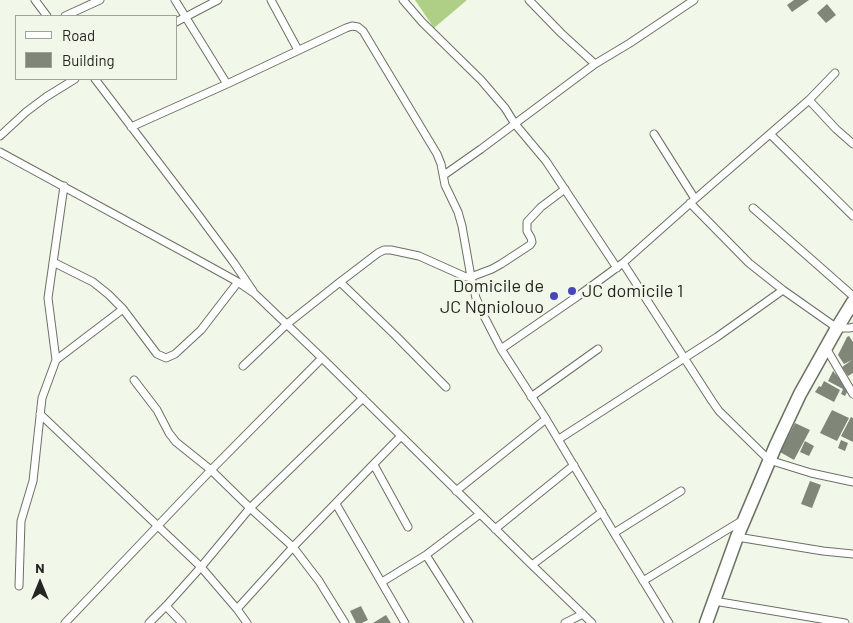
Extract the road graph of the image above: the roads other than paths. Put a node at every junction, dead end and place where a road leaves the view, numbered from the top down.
1 (35, 0) edge
2 (100, 0) edge
3 (175, 0) edge
4 (218, 0) edge
5 (271, 0) edge
6 (403, 0) edge
7 (529, 0) edge
8 (694, 0) edge
9 (46, 15) edge
10 (67, 15) edge
11 (185, 16) junction
12 (178, 21) edge
13 (298, 50) junction
14 (595, 64) junction
15 (835, 73) dead end
16 (74, 80) edge
17 (96, 80) edge
18 (227, 84) junction
19 (809, 100) junction
20 (515, 124) junction
21 (131, 127) junction
22 (654, 134) dead end
23 (770, 134) junction
24 (0, 136) edge
25 (853, 144) edge
26 (0, 152) edge
27 (444, 175) junction
28 (64, 186) junction
29 (565, 189) junction
30 (692, 201) junction
31 (753, 208) dead end
32 (853, 216) edge
33 (52, 262) junction
34 (623, 263) junction
35 (617, 268) junction
36 (470, 277) junction
37 (238, 282) junction
38 (340, 282) junction
39 (783, 290) junction
40 (254, 293) junction
41 (853, 296) edge
42 (853, 302) edge
43 (123, 308) junction
44 (287, 324) junction
45 (853, 327) edge
46 (837, 328) junction
47 (826, 347) junction
48 (502, 349) junction
49 (598, 349) dead end
50 (322, 358) junction
51 (684, 358) junction
52 (56, 360) junction
53 (243, 366) dead end
54 (134, 380) dead end
55 (446, 387) dead end
56 (853, 394) edge
57 (531, 396) junction
58 (363, 398) junction
59 (40, 414) junction
60 (546, 419) junction
61 (401, 436) junction
62 (559, 440) junction
63 (769, 460) junction
64 (374, 465) junction
65 (574, 465) junction
66 (211, 470) junction
67 (853, 482) edge
68 (456, 491) junction
69 (681, 491) dead end
70 (336, 504) junction
71 (250, 508) junction
72 (602, 512) junction
73 (480, 514) junction
74 (744, 519) junction
75 (158, 526) junction
76 (408, 528) dead end
77 (495, 529) junction
78 (614, 532) junction
79 (737, 537) junction
80 (293, 547) junction
81 (853, 554) edge
82 (426, 555) junction
83 (532, 566) junction
84 (201, 567) junction
85 (643, 581) junction
86 (382, 582) junction
87 (19, 586) dead end
88 (714, 601) junction
89 (166, 606) junction
90 (237, 609) junction
91 (583, 614) junction
92 (65, 623) edge
93 (149, 623) edge
94 (182, 623) edge
95 (247, 623) edge
96 (345, 623) edge
97 (405, 623) edge
98 (469, 623) edge
99 (565, 623) edge
100 (592, 623) edge
101 (669, 623) edge
102 (706, 623) edge
103 (845, 623) edge

1 - 9 street
2 - 10 street
3 - 11 street
4 - 11 street
5 - 13 street
6 - 20 street
7 - 14 street
8 - 14 street
11 - 12 street
11 - 18 street
13 - 18 street
13 - 27 street
14 - 20 street
15 - 19 street
16 - 24 street
17 - 21 street
18 - 21 street
19 - 23 street
19 - 25 street
20 - 27 street
20 - 29 street
21 - 40 street
22 - 30 street
23 - 30 street
23 - 32 street
26 - 28 street
27 - 36 street
28 - 33 street
28 - 37 street
29 - 35 street
29 - 36 street
30 - 34 street
30 - 39 street
31 - 41 street
33 - 43 street
33 - 52 street
34 - 35 street
34 - 51 street
35 - 48 street
36 - 38 street
36 - 48 street
37 - 40 street
37 - 43 street
38 - 44 street
38 - 55 street
39 - 46 street
39 - 51 street
40 - 44 street
42 - 46 highway
43 - 52 street
44 - 50 street
44 - 53 street
45 - 46 street
46 - 47 highway
47 - 56 street
47 - 63 highway
48 - 57 street
49 - 57 street
50 - 58 street
50 - 66 street
51 - 62 street
51 - 63 street
52 - 59 street
54 - 66 street
57 - 60 street
58 - 61 street
58 - 71 street
59 - 75 street
59 - 87 street
60 - 62 street
60 - 68 street
61 - 64 street
61 - 68 street
62 - 65 street
63 - 67 street
63 - 74 highway
64 - 70 street
64 - 76 street
65 - 72 street
65 - 77 street
66 - 71 street
66 - 75 street
68 - 73 street
69 - 78 street
70 - 80 street
70 - 86 street
71 - 80 street
71 - 84 street
72 - 78 street
72 - 83 street
73 - 77 street
73 - 82 street
74 - 79 highway
74 - 85 street
75 - 84 street
75 - 92 street
77 - 83 street
78 - 85 street
79 - 81 street
79 - 88 highway
80 - 90 street
80 - 96 street
82 - 86 street
82 - 98 street
83 - 91 street
84 - 89 street
84 - 90 street
85 - 101 street
86 - 97 street
88 - 102 highway
88 - 103 street
89 - 93 street
89 - 94 street
90 - 95 street
91 - 99 street
91 - 100 street

